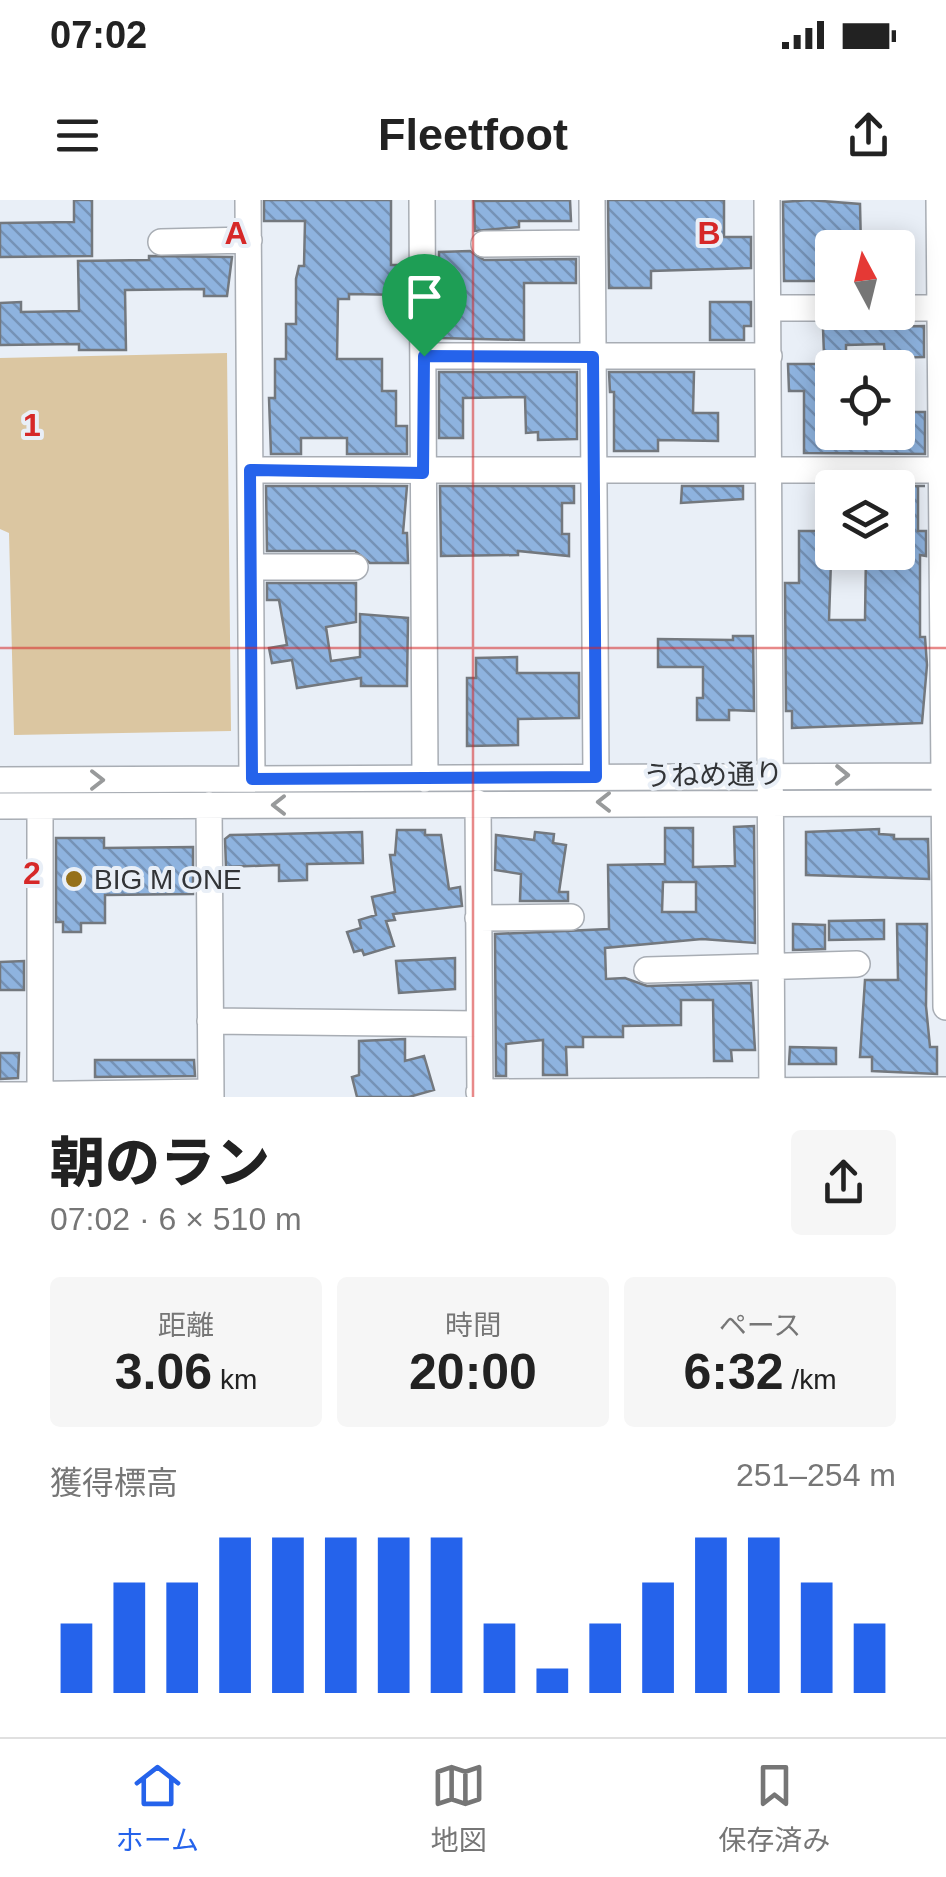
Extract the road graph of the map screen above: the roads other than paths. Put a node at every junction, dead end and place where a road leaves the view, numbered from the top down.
1 (248, 200) edge
2 (422, 200) edge
3 (592, 200) edge
4 (768, 200) edge
5 (940, 200) edge
6 (249, 240) junction
7 (160, 242) dead end
8 (592, 243) junction
9 (484, 244) dead end
10 (768, 308) junction
11 (815, 308) edge
12 (915, 308) edge
13 (941, 308) junction
14 (424, 356) junction
15 (769, 356) junction
16 (593, 357) junction
17 (771, 468) junction
18 (250, 470) junction
19 (594, 470) junction
20 (944, 470) edge
21 (423, 473) junction
22 (251, 567) junction
23 (355, 567) dead end
24 (770, 774) junction
25 (946, 776) edge
26 (596, 777) junction
27 (252, 779) junction
28 (425, 779) junction
29 (0, 780) edge
30 (770, 800) junction
31 (478, 803) junction
32 (946, 803) edge
33 (209, 805) junction
34 (0, 806) edge
35 (40, 806) junction
36 (478, 918) junction
37 (571, 918) dead end
38 (857, 964) dead end
39 (770, 967) junction
40 (647, 970) dead end
41 (946, 1007) edge
42 (210, 1020) junction
43 (478, 1024) junction
44 (946, 1090) edge
45 (480, 1094) edge
46 (0, 1095) edge
47 (211, 1095) edge
48 (772, 1095) edge
49 (40, 1096) edge

1 - 6 street
2 - 14 street
3 - 8 street
4 - 10 street
5 - 13 street
6 - 7 street
6 - 18 street
8 - 9 street
8 - 16 street
10 - 11 street
10 - 15 street
12 - 13 street
13 - 20 street
14 - 16 street
14 - 21 street
15 - 16 street
15 - 17 street
16 - 19 street
17 - 19 street
17 - 20 street
17 - 24 street
18 - 21 street
18 - 22 street
19 - 21 street
19 - 26 street
20 - 25 street
21 - 28 street
22 - 23 street
22 - 27 street
24 -> 25 street, うねめ通り
24 - 26 street, うねめ通り
24 - 30 street
25 - 32 street
26 - 28 street, うねめ通り
27 - 28 street, うねめ通り
29 -> 27 street, うねめ通り
30 -> 31 street, うねめ通り
30 - 32 street, うねめ通り
30 - 39 street
31 -> 33 street, うねめ通り
31 - 36 street
32 - 41 street
33 - 35 street, うねめ通り
33 - 42 street
34 - 35 street, うねめ通り
35 - 49 street
36 - 37 street
36 - 43 street
38 - 39 street
39 - 40 street
39 - 48 street
42 - 43 street
42 - 47 street
43 - 45 street
44 - 48 street
45 - 48 street
46 - 49 street
47 - 49 street

